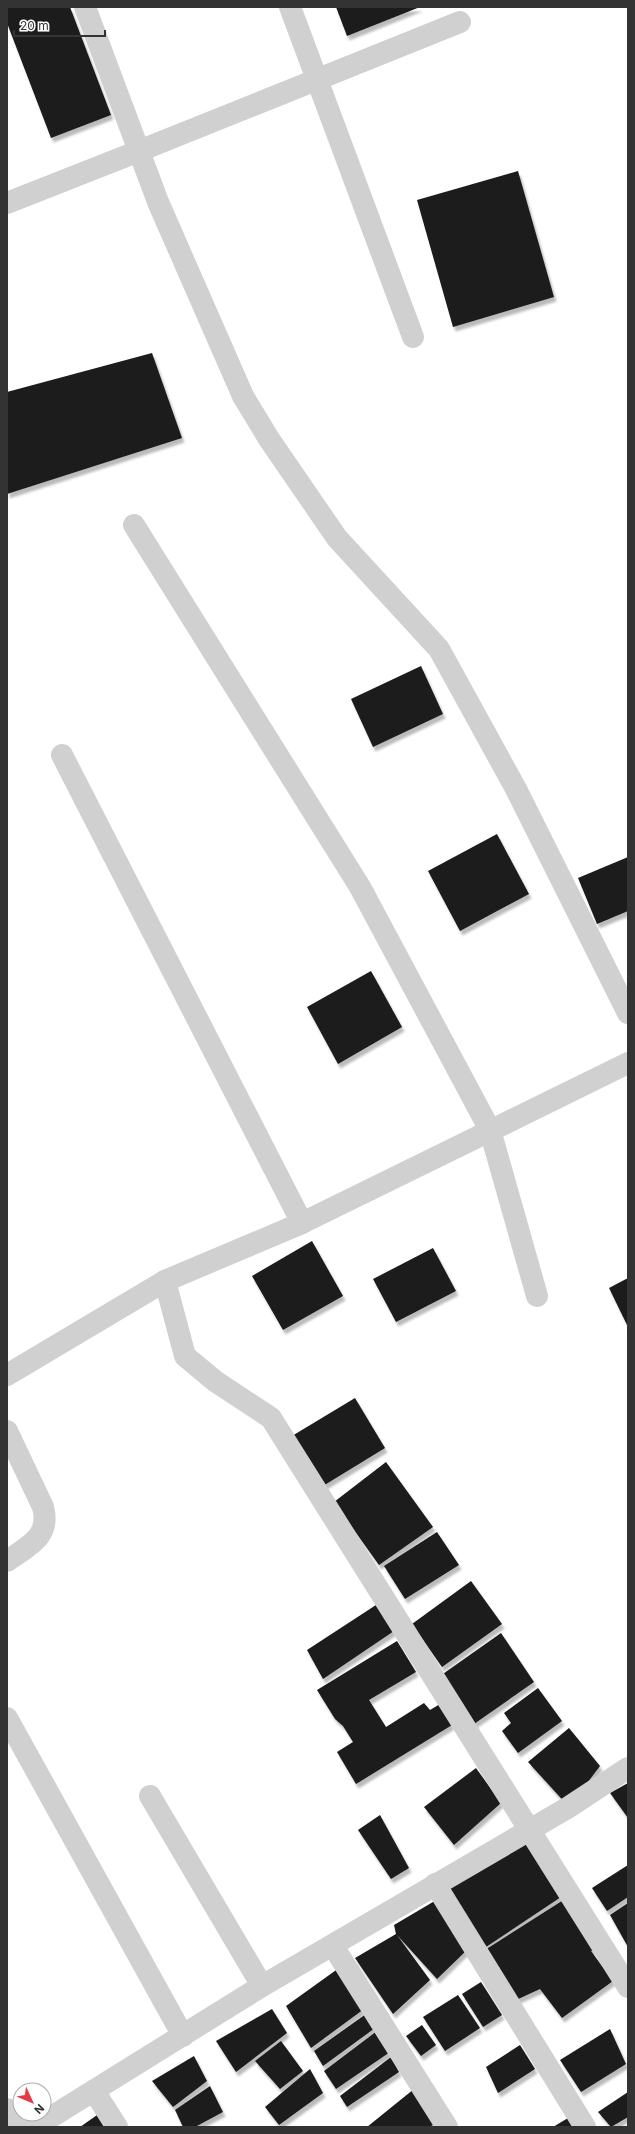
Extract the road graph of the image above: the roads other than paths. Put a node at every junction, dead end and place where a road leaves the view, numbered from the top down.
1 (85, 7) edge
2 (290, 7) edge
3 (460, 22) dead end
4 (318, 79) junction
5 (139, 151) junction
6 (7, 203) edge
7 (413, 337) dead end
8 (134, 525) dead end
9 (62, 755) dead end
10 (628, 1013) edge
11 (628, 1063) edge
12 (490, 1130) junction
13 (302, 1223) junction
14 (165, 1281) junction
15 (537, 1296) dead end
16 (7, 1375) edge
17 (7, 1431) edge
18 (7, 1561) edge
19 (7, 1718) edge
20 (628, 1768) edge
21 (150, 1796) dead end
22 (529, 1829) junction
23 (435, 1884) junction
24 (333, 1946) junction
25 (262, 1986) junction
26 (628, 1986) edge
27 (183, 2036) junction
28 (94, 2091) junction
29 (7, 2109) edge
30 (19, 2127) edge
31 (35, 2127) edge
32 (117, 2127) edge
33 (447, 2127) edge
34 (585, 2127) edge

1 - 5 street
2 - 4 street
3 - 4 street
4 - 5 street
4 - 7 street
5 - 6 street
5 - 10 street
8 - 12 street
9 - 13 street
11 - 12 street
12 - 13 street
12 - 15 street
13 - 14 street
14 - 16 street
14 - 22 street
17 - 18 street
19 - 27 street
20 - 22 street
21 - 25 street
22 - 23 street
22 - 26 street
23 - 24 street
23 - 34 street
24 - 25 street
24 - 33 street
25 - 27 street
27 - 28 street
28 - 31 street
28 - 32 street
29 - 30 street

